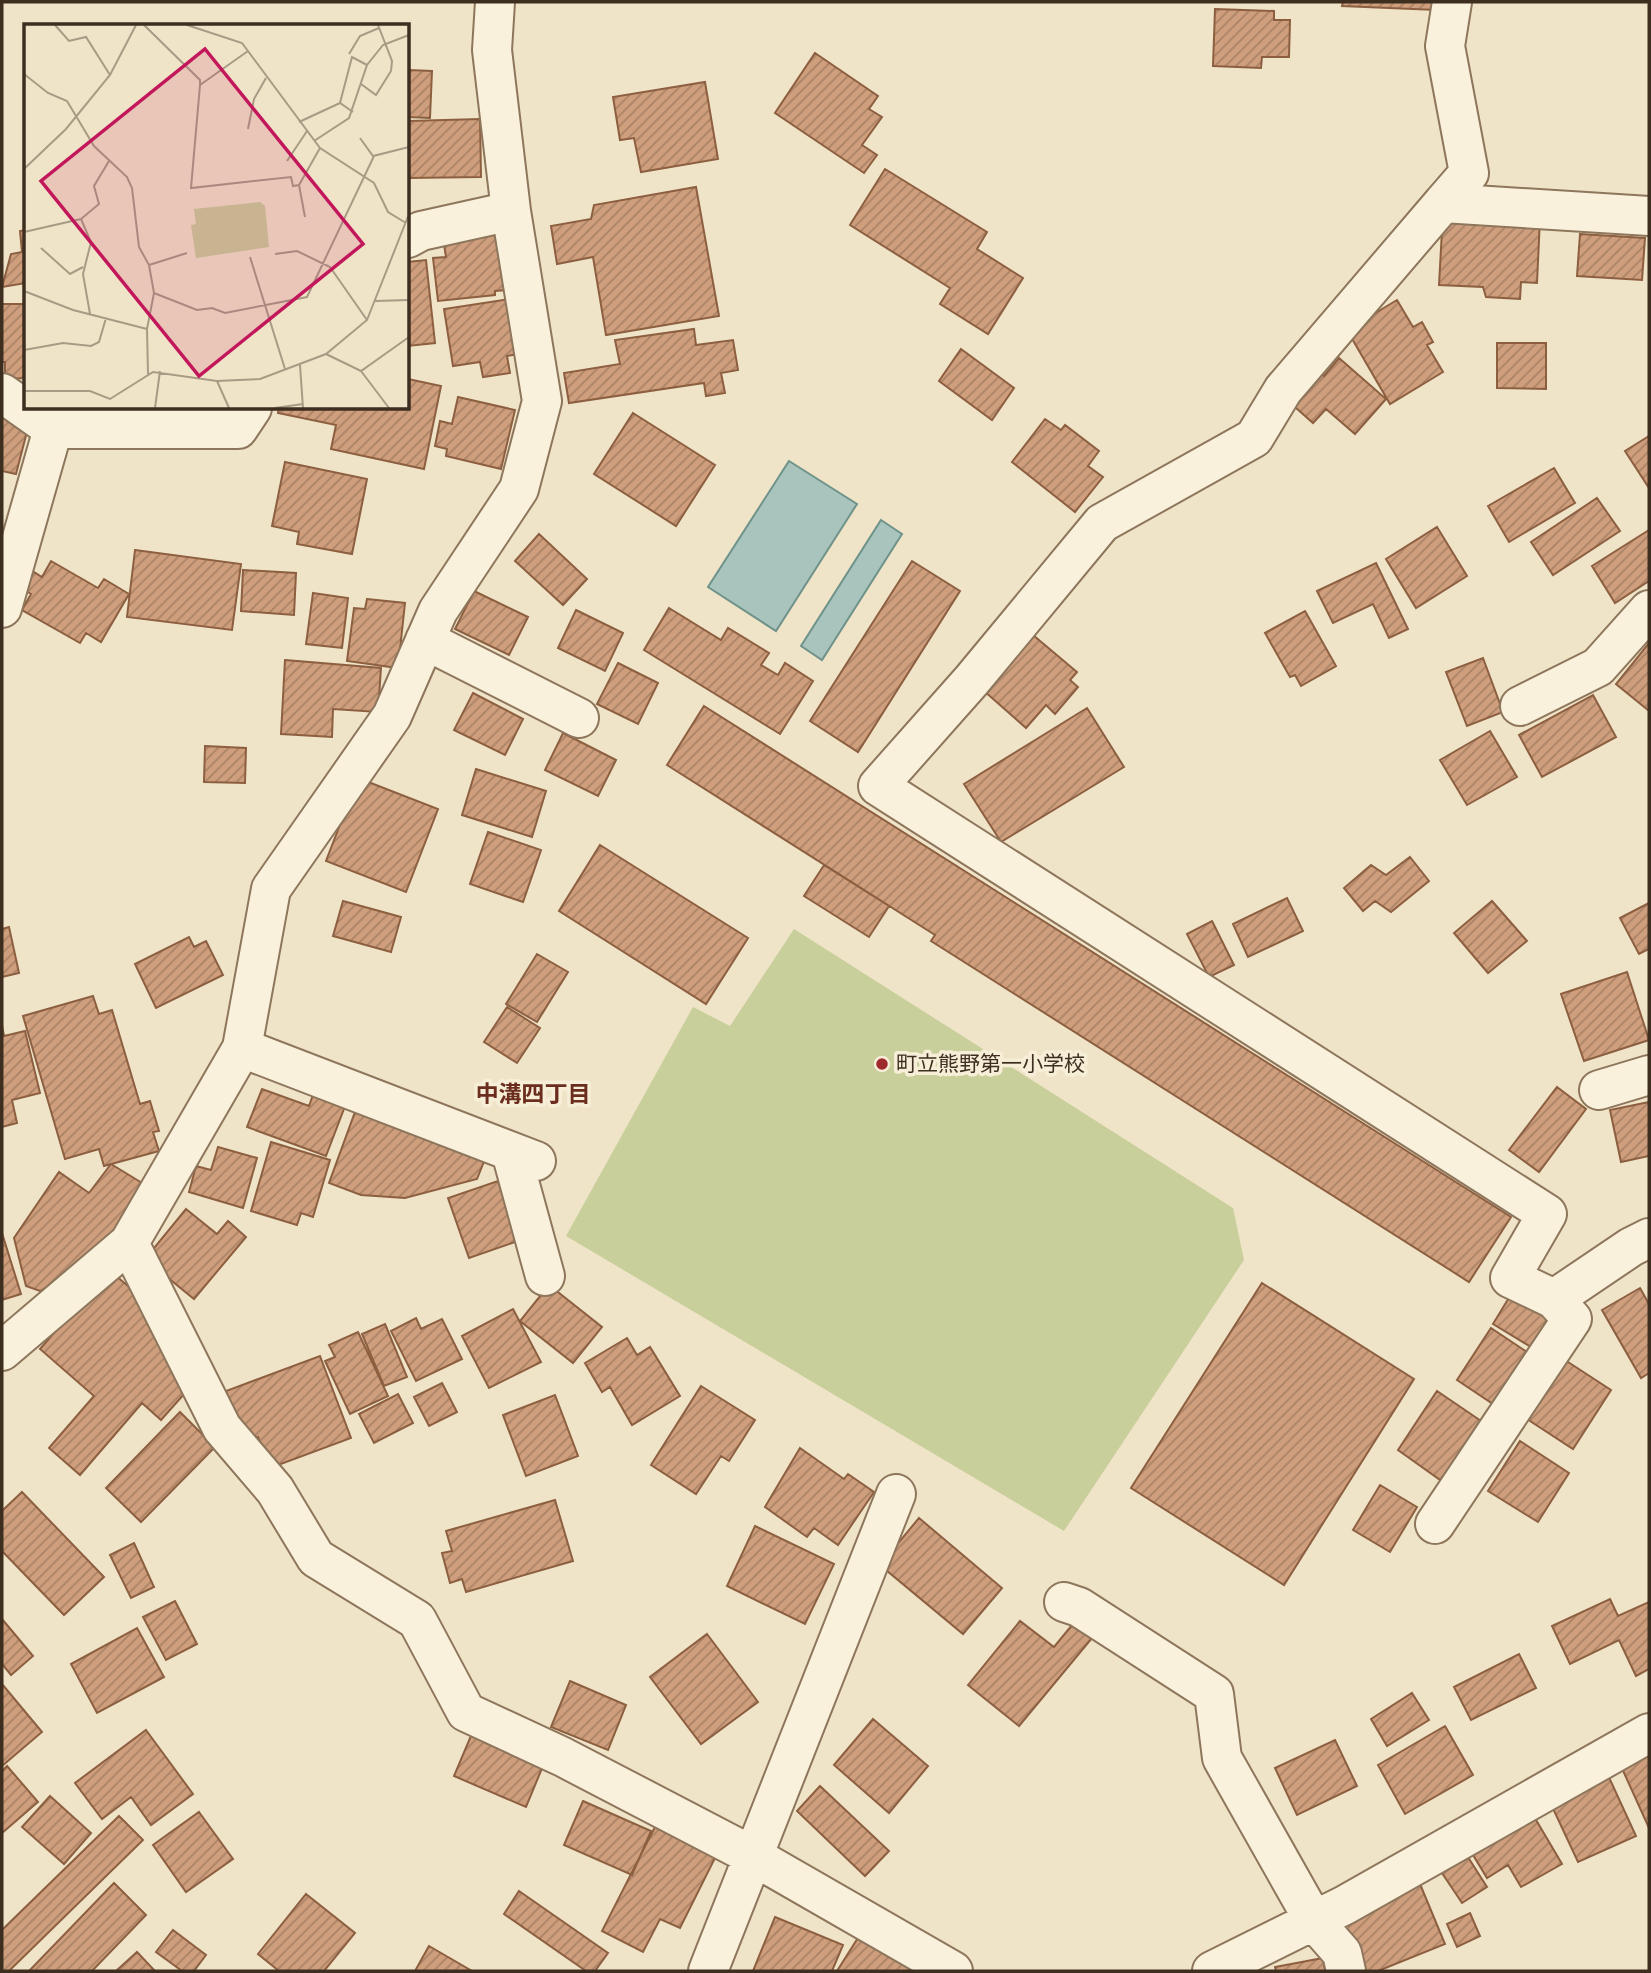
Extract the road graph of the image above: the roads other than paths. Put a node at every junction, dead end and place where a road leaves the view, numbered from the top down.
1 (495, 2) edge
2 (1452, 2) edge
3 (1443, 204) junction
4 (511, 211) junction
5 (1649, 216) edge
6 (410, 237) edge
7 (2, 393) edge
8 (24, 409) edge
9 (26, 410) edge
10 (251, 410) edge
11 (53, 429) junction
12 (2, 608) edge
13 (1649, 610) edge
14 (425, 640) junction
15 (1520, 706) dead end
16 (579, 718) dead end
17 (242, 1048) junction
18 (1649, 1074) edge
19 (1599, 1090) dead end
20 (1649, 1238) edge
21 (129, 1243) junction
22 (545, 1276) dead end
23 (1554, 1299) junction
24 (2, 1351) edge
25 (896, 1494) dead end
26 (1435, 1524) dead end
27 (1064, 1602) dead end
28 (1649, 1733) edge
29 (753, 1856) junction
30 (1314, 1921) junction
31 (708, 1971) edge
32 (953, 1971) edge
33 (1212, 1971) edge
34 (1346, 1971) edge

1 - 4 street
2 - 3 street
3 - 5 street
3 - 23 street
4 - 6 street
4 - 14 street
7 - 8 street
9 - 11 street
10 - 11 street
11 - 12 street
13 - 15 street
14 - 16 street
14 - 17 street
17 - 21 street
17 - 22 street
18 - 19 street
20 - 23 street
21 - 24 street
21 - 29 street
23 - 26 street
25 - 29 street
27 - 30 street
28 - 30 street
29 - 31 street
29 - 32 street
30 - 33 street
30 - 34 street

